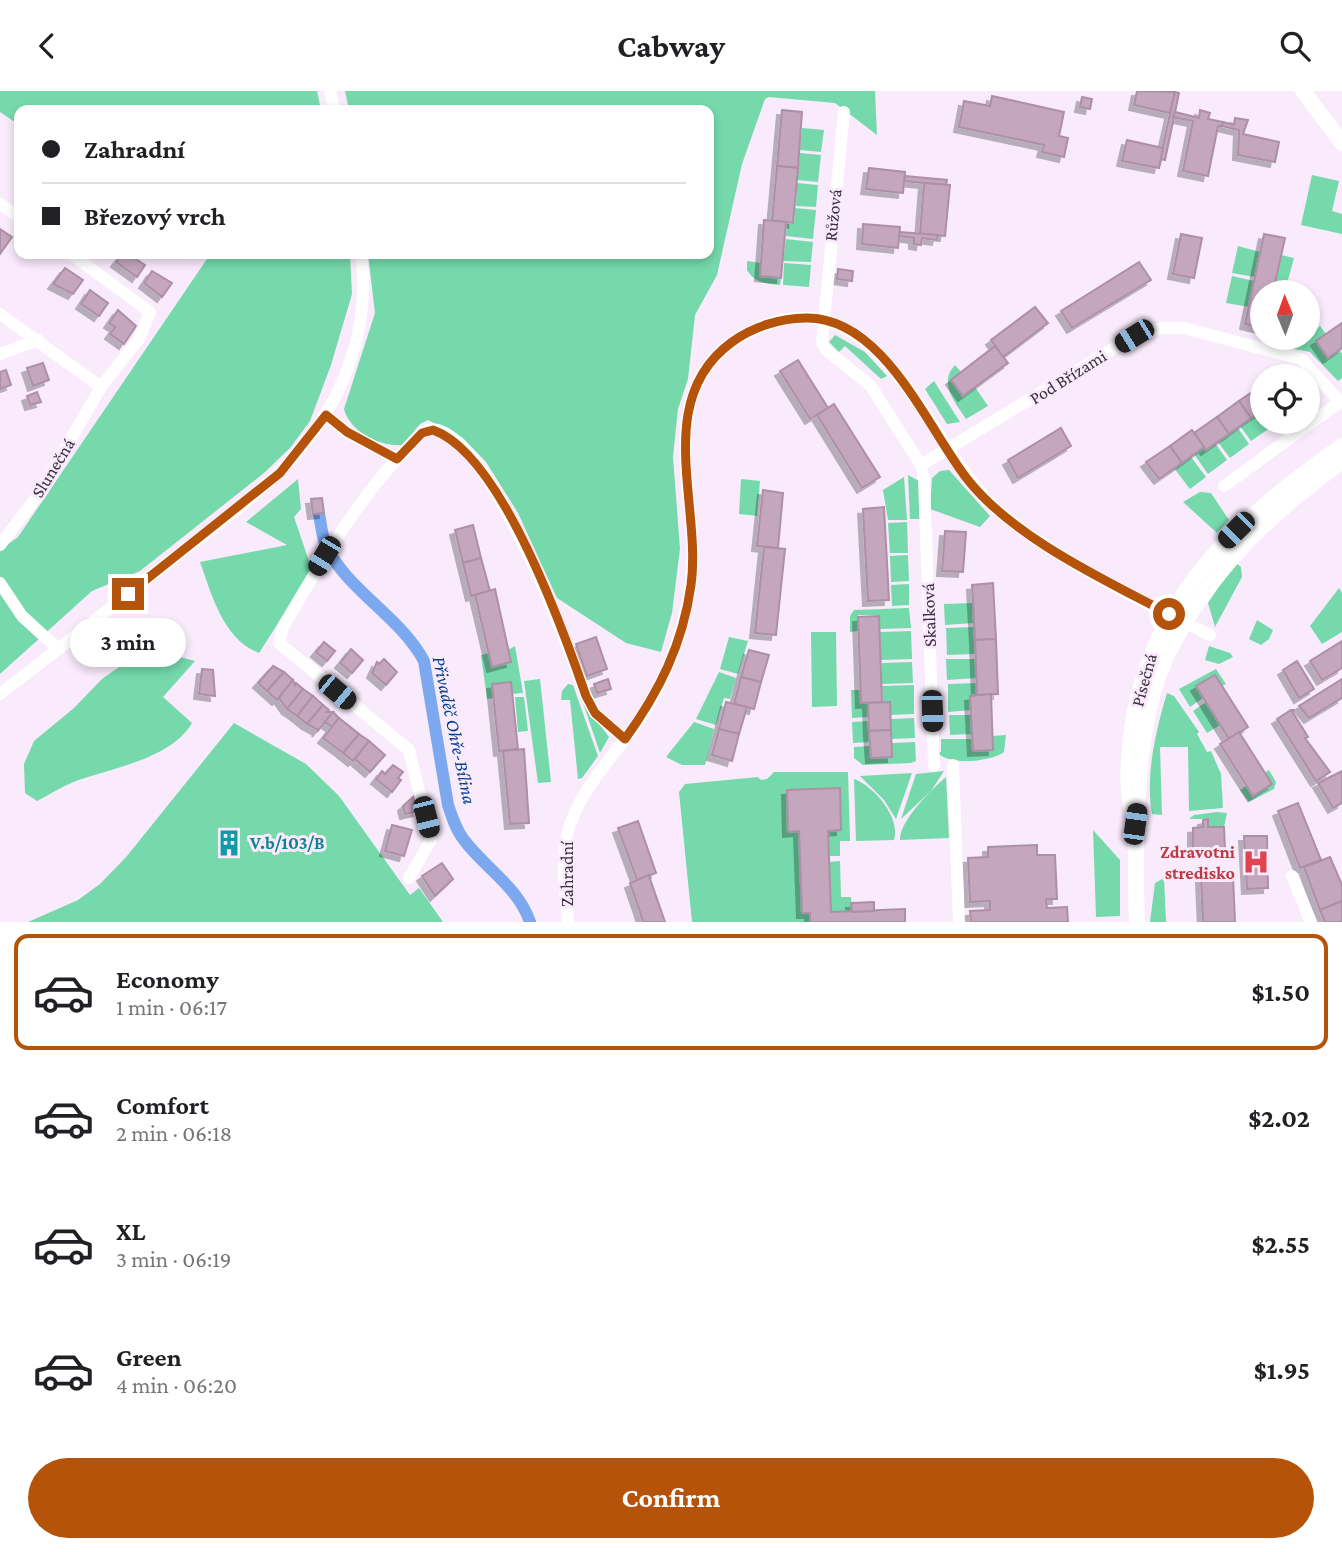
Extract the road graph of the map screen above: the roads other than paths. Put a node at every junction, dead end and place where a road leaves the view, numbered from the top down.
1 (1303, 91) edge
2 (844, 112) dead end
3 (1342, 143) edge
4 (78, 259) edge
5 (361, 259) edge
6 (0, 314) edge
7 (822, 319) junction
8 (38, 340) junction
9 (0, 354) edge
10 (101, 387) junction
11 (1341, 401) edge
12 (326, 415) junction
13 (1342, 446) edge
14 (948, 449) junction
15 (397, 459) junction
16 (1342, 461) edge
17 (921, 465) junction
18 (1224, 486) dead end
19 (0, 545) edge
20 (0, 583) edge
21 (1169, 614) junction
22 (1186, 623) junction
23 (1210, 635) dead end
24 (58, 649) junction
25 (0, 694) edge
26 (625, 739) junction
27 (953, 765) dead end
28 (934, 766) dead end
29 (1135, 824) junction
30 (1292, 876) dead end
31 (409, 878) dead end
32 (568, 922) edge
33 (959, 922) edge
34 (1137, 922) edge
35 (1311, 922) edge

1 - 3 street
2 - 7 street, Růžová
4 - 10 street, Slunečná
5 - 12 street
6 - 8 street
7 - 14 street, Zahradní
7 - 17 street, Skalková
7 - 26 street, Zahradní
8 - 9 street
8 - 10 street
10 - 19 street, Slunečná
11 - 14 street, Pod Břízami
11 - 18 street, Pod Břízami
12 - 15 street
12 - 24 street
13 - 21 street, Písečná
14 - 17 street
14 - 21 street, Zahradní
15 - 26 street
15 - 31 street
16 - 22 street, Písečná
17 - 28 street, Skalková
20 - 24 street
21 - 22 street, Zahradní
21 - 29 street, Písečná
22 - 23 street, Zahradní
22 - 29 street, Písečná
24 - 25 street
26 - 32 street, Zahradní
27 - 33 street
29 - 34 street, Písečná
30 - 35 street

